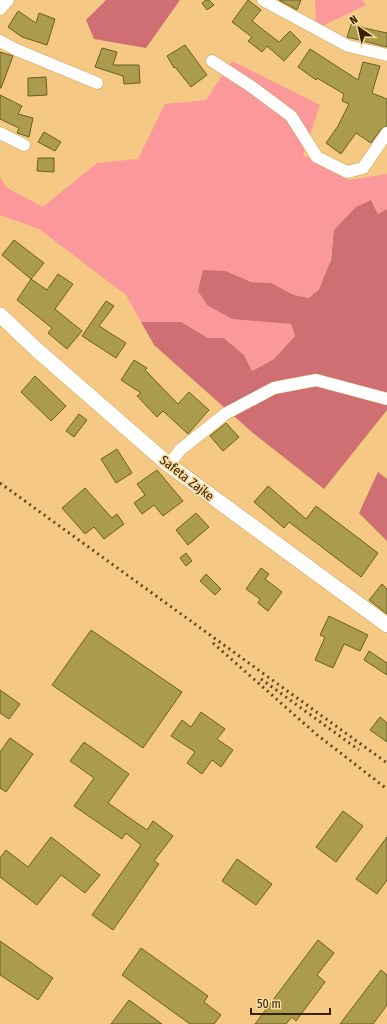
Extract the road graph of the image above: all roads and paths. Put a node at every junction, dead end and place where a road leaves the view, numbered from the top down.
1 (8, 0) edge
2 (263, 0) edge
3 (0, 9) edge
4 (0, 41) edge
5 (387, 55) edge
6 (212, 61) dead end
7 (97, 83) dead end
8 (0, 133) edge
9 (387, 133) edge
10 (24, 145) dead end
11 (0, 315) edge
12 (387, 399) edge
13 (169, 465) junction
14 (387, 625) edge

1 - 3 street
2 - 5 street
4 - 7 street
6 - 9 street
8 - 10 street
11 - 13 main road, Safeta Zajke
12 - 13 street
13 - 14 main road, Safeta Zajke

